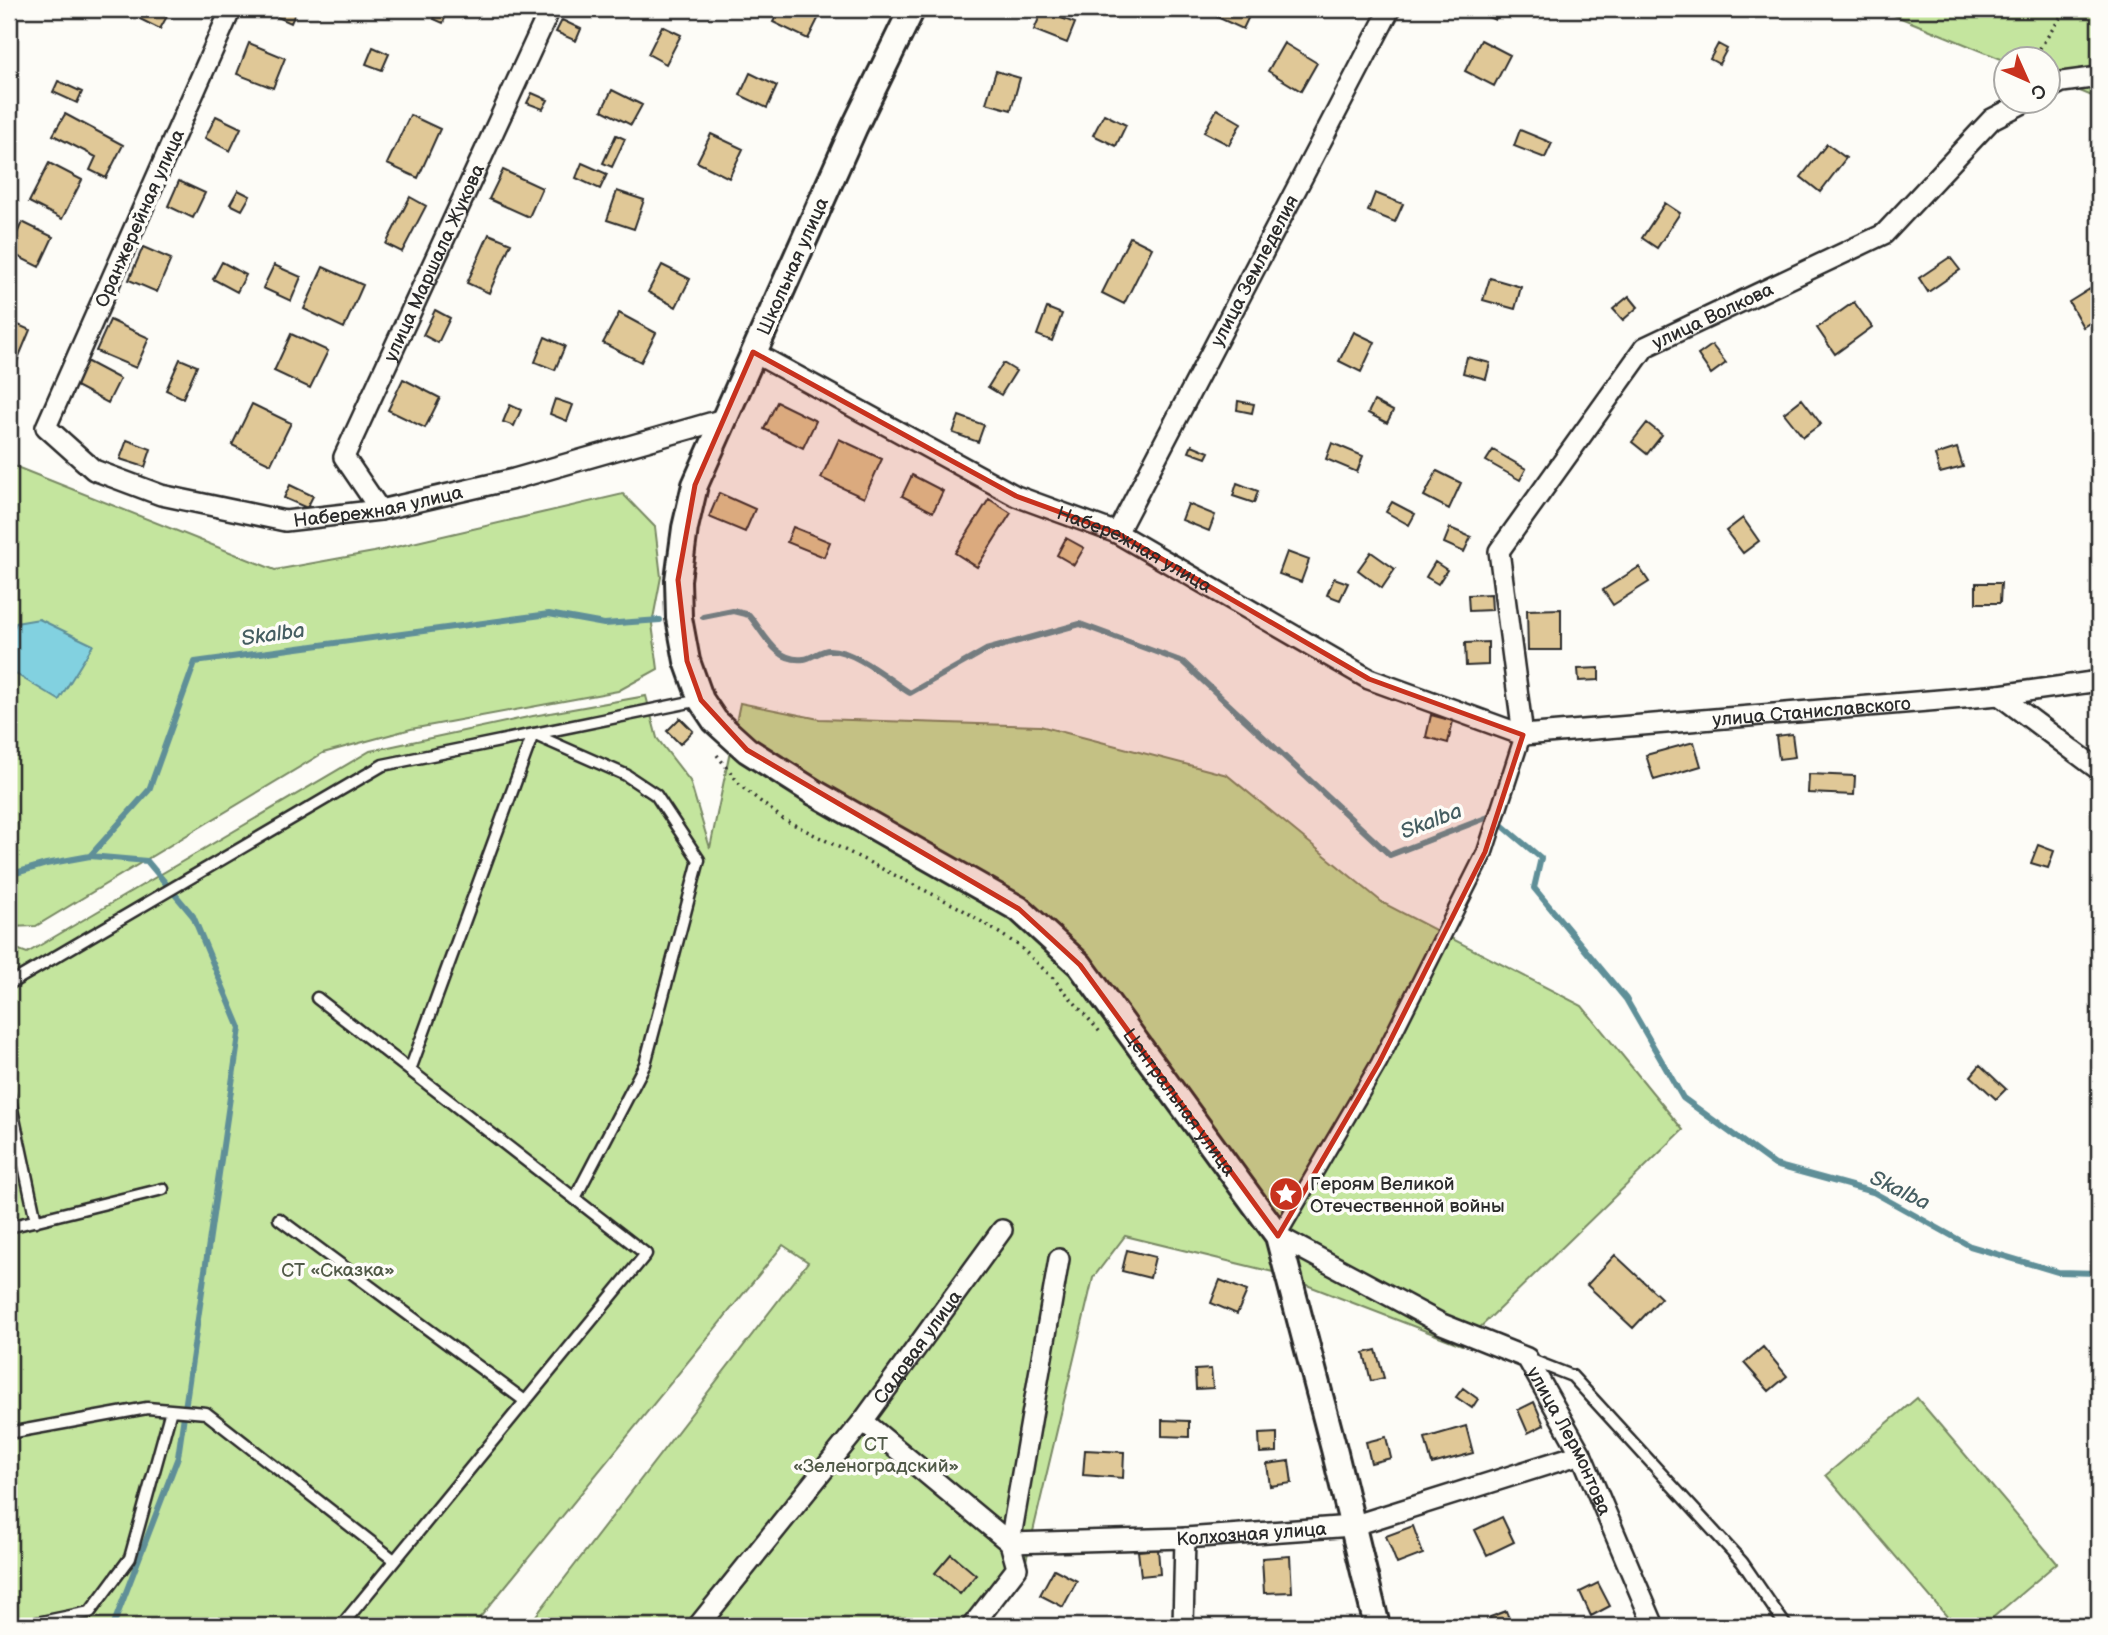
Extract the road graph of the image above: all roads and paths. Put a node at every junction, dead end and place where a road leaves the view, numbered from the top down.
1 (231, 9) edge
2 (550, 9) edge
3 (912, 9) edge
4 (1390, 9) edge
5 (2066, 9) edge
6 (2041, 46) edge
7 (2099, 78) edge
8 (2062, 82) edge
9 (1999, 116) edge
10 (754, 352) junction
11 (724, 419) junction
12 (46, 427) joint
13 (380, 510) junction
14 (1117, 533) junction
15 (2099, 681) edge
16 (1999, 695) junction
17 (701, 700) junction
18 (533, 734) junction
19 (1523, 735) junction
20 (713, 750) dead end
21 (2099, 770) edge
22 (9, 982) edge
23 (317, 998) dead end
24 (1100, 1032) dead end
25 (410, 1070) junction
26 (9, 1095) edge
27 (163, 1189) dead end
28 (575, 1198) junction
29 (279, 1219) dead end
30 (36, 1221) junction
31 (9, 1227) edge
32 (1002, 1230) dead end
33 (1278, 1236) junction
34 (1059, 1259) dead end
35 (1527, 1358) junction
36 (525, 1401) junction
37 (171, 1410) junction
38 (863, 1421) junction
39 (9, 1433) edge
40 (1581, 1454) junction
41 (1352, 1526) junction
42 (1185, 1538) junction
43 (1010, 1543) junction
44 (394, 1560) junction
45 (22, 1626) edge
46 (341, 1626) edge
47 (698, 1626) edge
48 (972, 1626) edge
49 (1184, 1626) edge
50 (1377, 1626) edge
51 (1654, 1626) edge
52 (1786, 1626) edge

1 - 12 street, Оранжерейная улица
2 - 13 street, улица Маршала Жукова
3 - 10 street, Школьная улица
4 - 14 street, улица Земледелия
5 - 6 path
7 - 8 street
9 - 19 street, улица Волкова
10 - 11 street, Школьная улица
10 - 14 street, Набережная улица
11 - 13 street, Набережная улица
11 - 17 street, Школьная улица
12 - 13 street, Набережная улица
14 - 19 street, Набережная улица
15 - 16 street, улица Станиславского
16 - 19 street, улица Станиславского
16 - 21 street
17 - 18 lane
17 - 33 street, Центральная улица
18 - 22 lane
18 - 25 lane
18 - 28 lane
19 - 33 street
20 - 24 path
23 - 25 lane
25 - 28 lane
26 - 30 lane
27 - 30 lane
28 - 36 lane
29 - 36 lane
30 - 31 lane
32 - 38 street, Садовая улица
33 - 35 street, улица Лермонтова
33 - 41 street, Центральная улица
34 - 43 street
35 - 40 street, улица Лермонтова
35 - 52 lane
36 - 44 lane
37 - 39 lane
37 - 44 lane
37 - 45 lane
38 - 43 street
38 - 47 street, Садовая улица
40 - 41 street, Колхозная улица
40 - 51 street, улица Лермонтова
41 - 42 street, Колхозная улица
41 - 50 street, Центральная улица
42 - 43 street, Колхозная улица
42 - 49 street
43 - 48 street
44 - 46 lane

